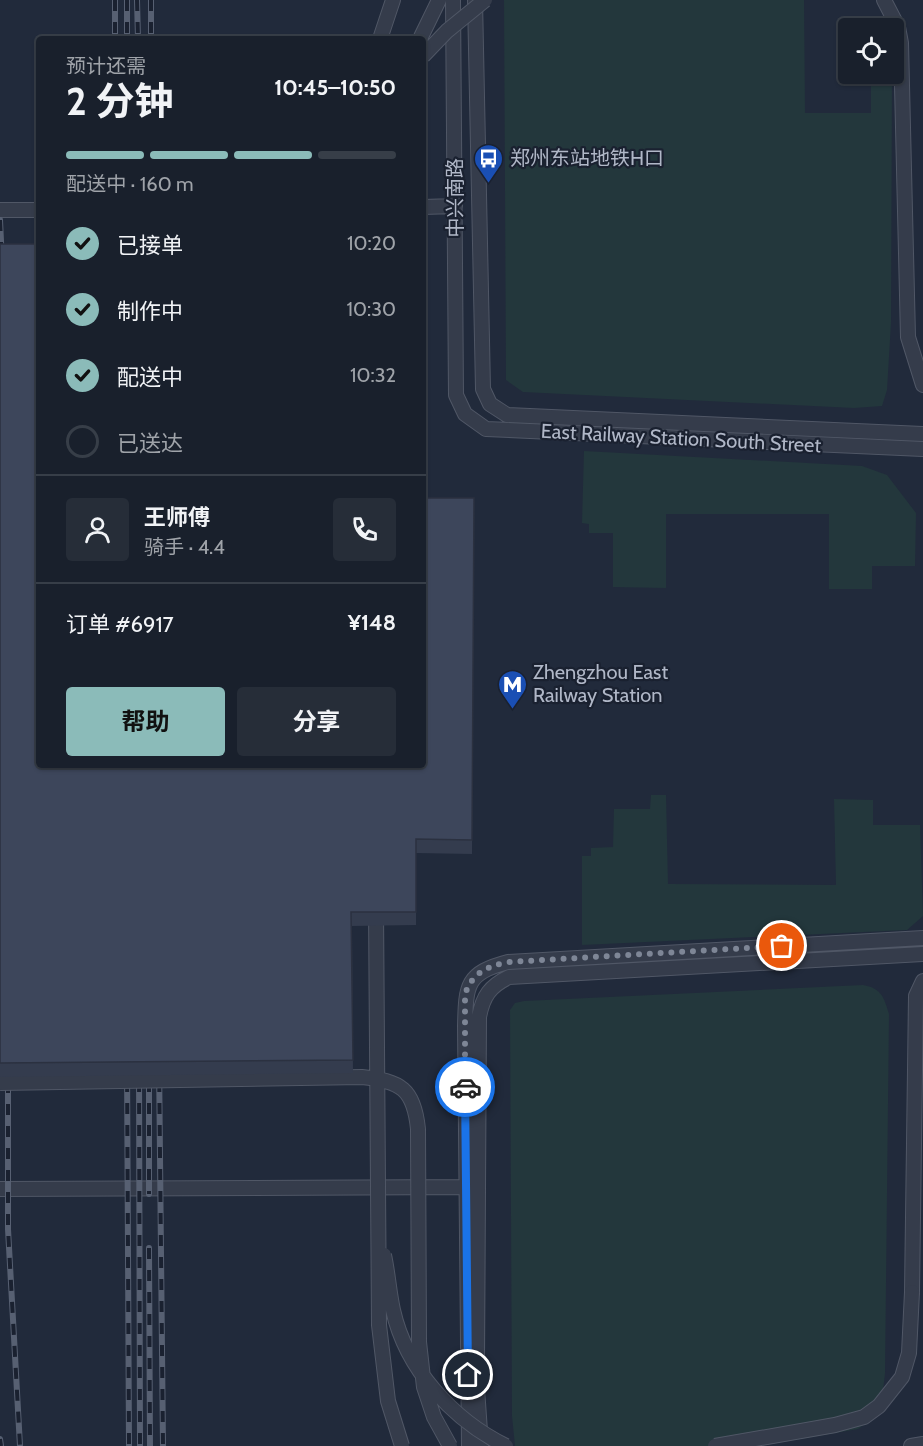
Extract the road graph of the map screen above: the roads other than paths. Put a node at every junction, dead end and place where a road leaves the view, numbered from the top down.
1 (393, 0) edge
2 (439, 0) edge
3 (453, 0) edge
4 (475, 0) edge
5 (485, 0) edge
6 (884, 0) edge
7 (381, 36) edge
8 (421, 36) edge
9 (426, 53) edge
10 (476, 56) junction
11 (456, 206) junction
12 (426, 207) edge
13 (0, 210) edge
14 (36, 210) edge
15 (923, 385) edge
16 (483, 389) joint
17 (456, 395) joint
18 (923, 434) edge
19 (923, 449) edge
20 (374, 898) edge
21 (923, 938) edge
22 (923, 954) edge
23 (923, 981) edge
24 (0, 1083) edge
25 (466, 1187) junction
26 (0, 1189) edge
27 (377, 1219) junction
28 (923, 1444) edge
29 (402, 1446) edge
30 (450, 1446) edge
31 (469, 1446) edge
32 (481, 1446) edge
33 (506, 1446) edge
34 (715, 1446) edge
35 (911, 1446) edge

1 - 7 street
2 - 8 street
3 - 11 street, 中兴南路
4 - 10 street, 中兴南路
5 - 9 street, bridge
5 - 10 street
6 - 15 street
10 - 16 street, 中兴南路
11 - 12 street
11 - 17 street, 中兴南路
13 - 14 street
16 - 18 street, East Railway Station South Street
17 - 19 street, East Railway Station South Street
20 - 27 street, bridge
21 - 25 street
22 - 32 street
23 - 34 street, bridge
24 - 30 street, bridge
25 - 26 street
25 - 31 street
27 - 29 street, bridge
27 - 33 street, bridge
28 - 35 street

